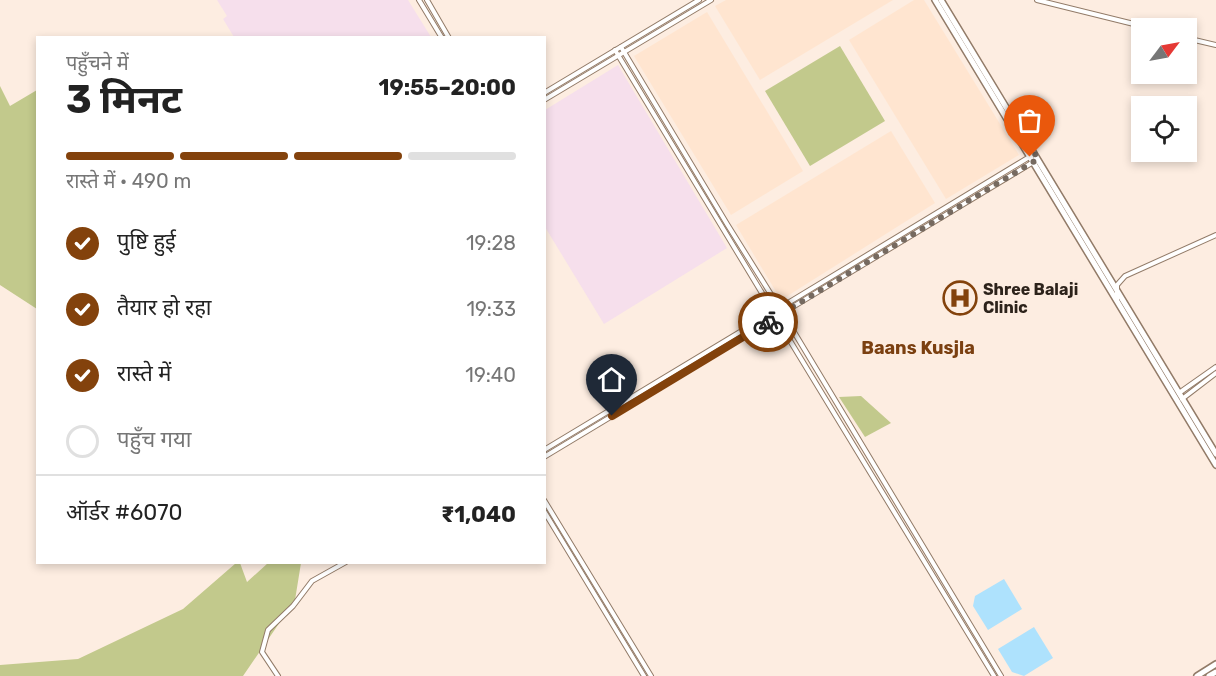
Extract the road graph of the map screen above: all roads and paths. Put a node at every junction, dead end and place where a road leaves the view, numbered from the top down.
1 (419, 0) edge
2 (427, 0) edge
3 (699, 0) edge
4 (711, 0) edge
5 (935, 0) edge
6 (941, 0) edge
7 (1037, 0) edge
8 (1131, 23) edge
9 (441, 36) edge
10 (448, 36) edge
11 (1197, 41) edge
12 (1216, 45) edge
13 (621, 47) junction
14 (615, 50) junction
15 (624, 53) junction
16 (619, 56) junction
17 (546, 92) edge
18 (546, 99) edge
19 (1034, 158) junction
20 (1216, 235) edge
21 (1117, 292) junction
22 (1117, 302) junction
23 (777, 304) junction
24 (783, 306) junction
25 (771, 308) junction
26 (1124, 308) junction
27 (786, 311) junction
28 (770, 314) junction
29 (785, 317) junction
30 (775, 320) junction
31 (1216, 367) edge
32 (1216, 373) edge
33 (828, 390) junction
34 (823, 393) junction
35 (1180, 396) junction
36 (546, 449) edge
37 (1216, 454) edge
38 (546, 456) edge
39 (1216, 465) edge
40 (546, 505) edge
41 (546, 515) edge
42 (342, 564) edge
43 (1216, 664) edge
44 (1216, 672) edge
45 (278, 676) edge
46 (644, 676) edge
47 (651, 676) edge
48 (994, 676) edge
49 (1001, 676) edge
50 (1197, 676) edge
51 (1209, 676) edge

1 - 9 street
2 - 10 street
3 - 13 street
4 - 15 street
5 - 19 main road
6 - 19 main road
7 - 8 street
11 - 12 street
13 - 14 street
13 - 15 street
14 - 16 street
14 - 17 street
15 - 16 street
15 - 23 street
16 - 18 street
16 - 25 street
19 - 21 main road
19 - 22 main road
19 - 24 street
19 - 27 street
20 - 21 street
21 - 22 street
21 - 26 main road
22 - 26 main road
23 - 24 street
23 - 25 street
24 - 27 street
25 - 28 street
26 - 35 main road
26 - 39 main road
27 - 29 street
28 - 30 street
28 - 36 street
29 - 30 street
29 - 33 street
30 - 34 street
30 - 38 street
31 - 35 street
32 - 35 street
33 - 34 street
33 - 49 street
34 - 48 street
35 - 37 main road
40 - 47 street
41 - 46 street
42 - 45 street
43 - 50 main road
44 - 51 main road

